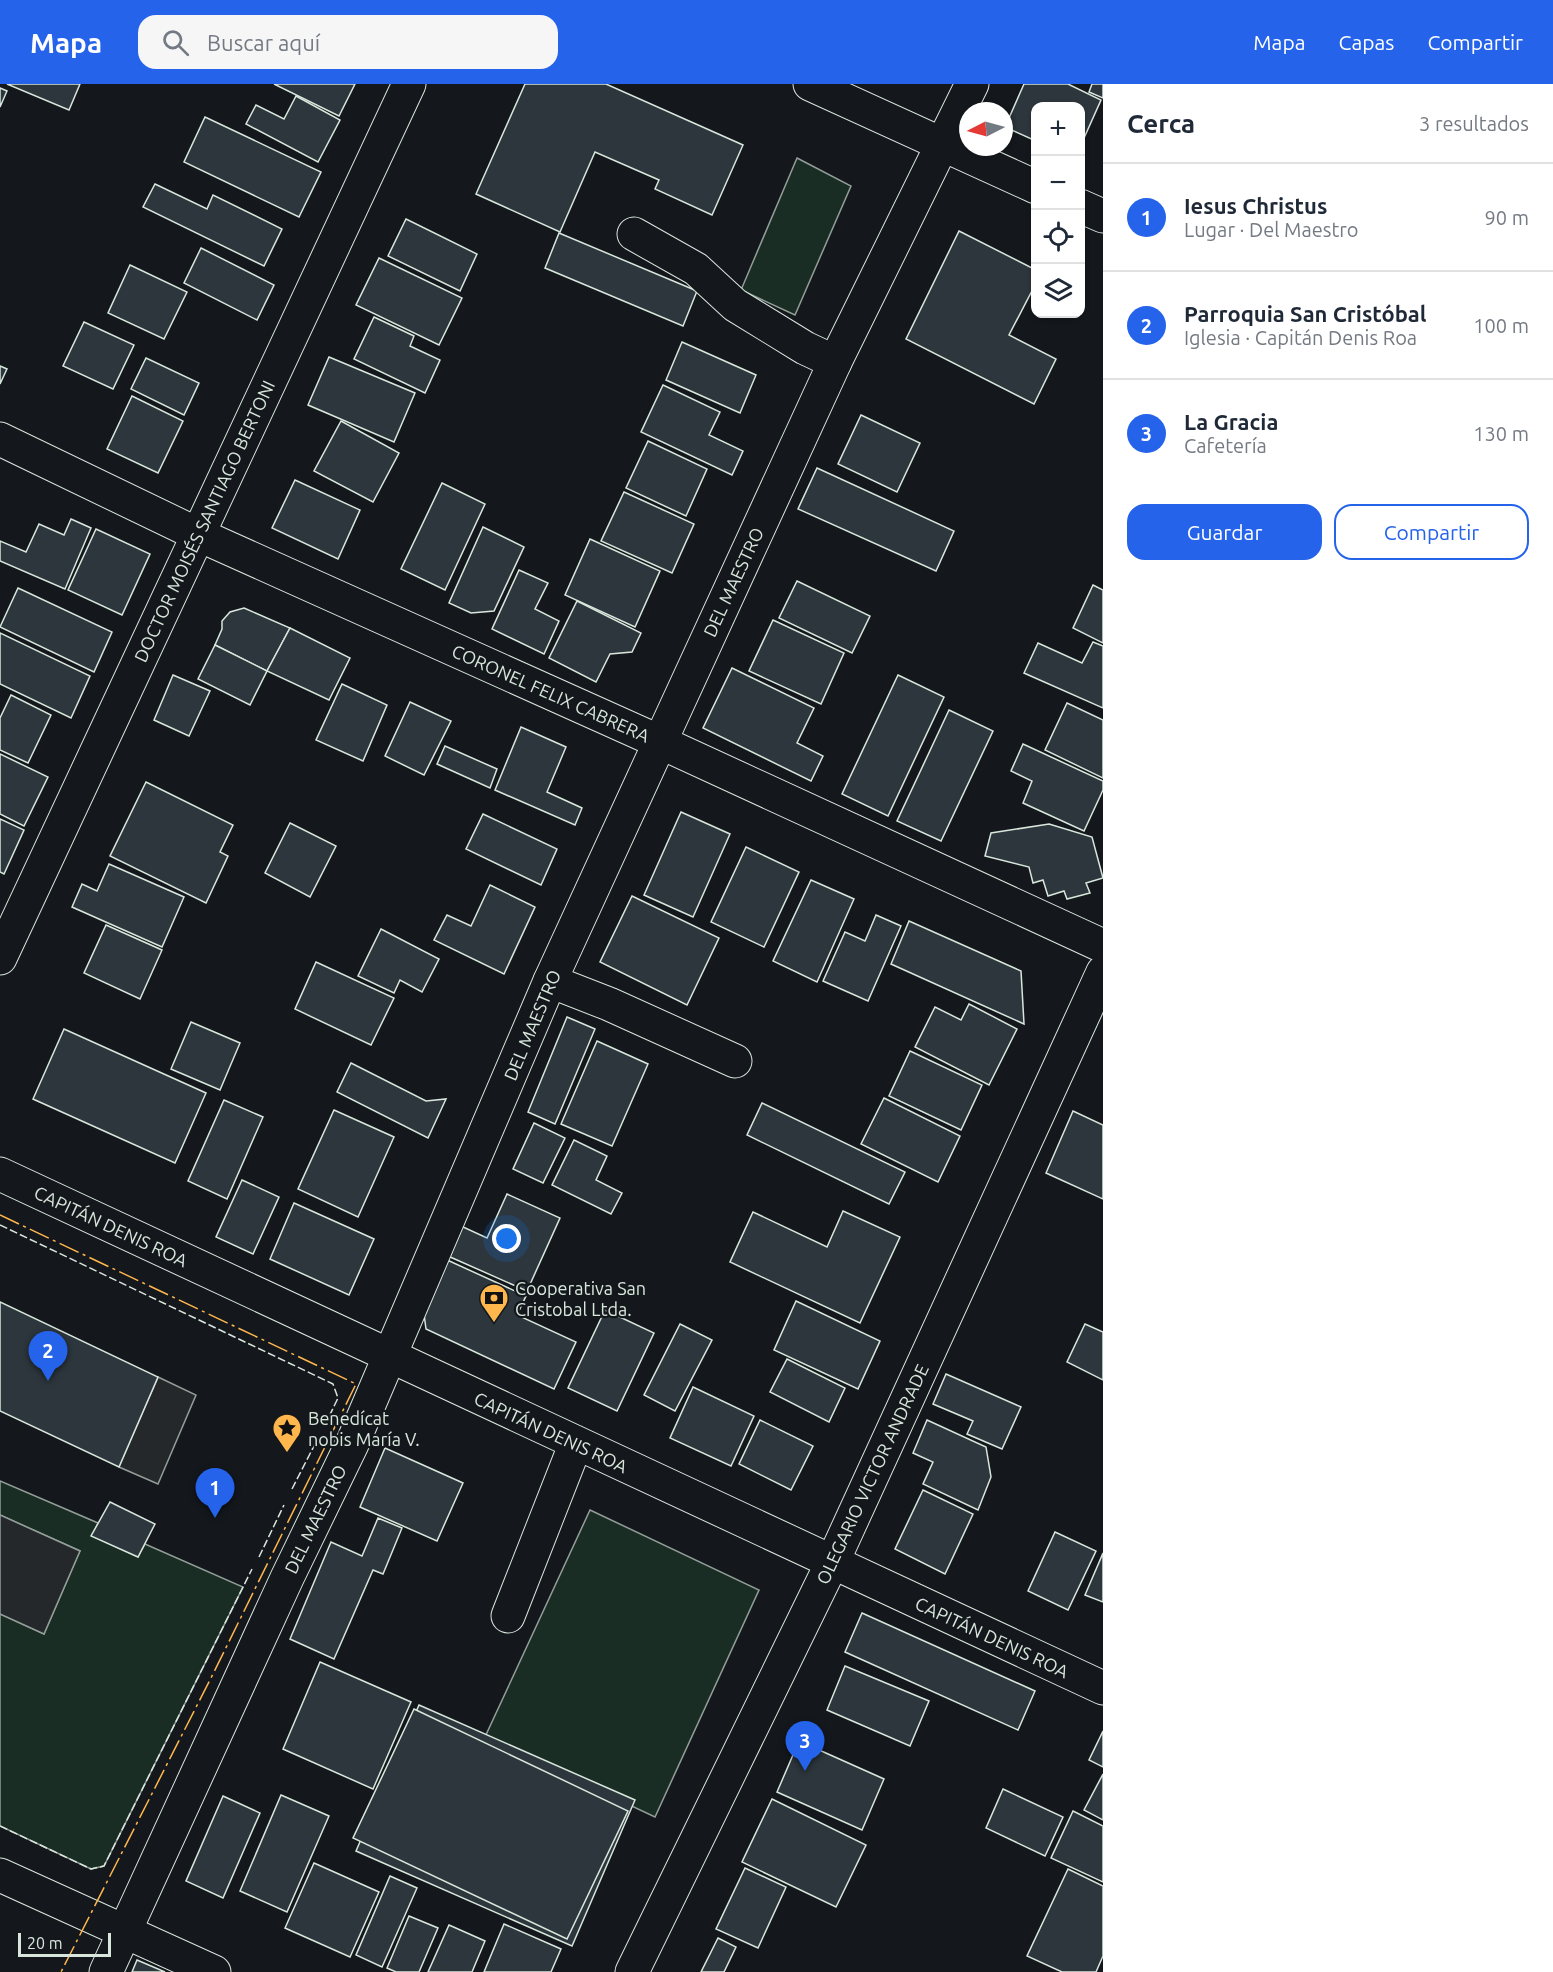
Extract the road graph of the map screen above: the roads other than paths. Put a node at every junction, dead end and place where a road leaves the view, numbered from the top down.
1 (409, 84) edge
2 (810, 84) edge
3 (972, 84) edge
4 (944, 146) junction
5 (1031, 185) edge
6 (1085, 208) edge
7 (1103, 216) edge
8 (634, 234) dead end
9 (835, 362) junction
10 (0, 439) edge
11 (197, 534) junction
12 (660, 742) junction
13 (1103, 946) edge
14 (0, 958) edge
15 (1103, 972) edge
16 (550, 981) junction
17 (735, 1061) dead end
18 (0, 1174) edge
19 (390, 1356) junction
20 (576, 1443) junction
21 (832, 1563) junction
22 (508, 1616) dead end
23 (1103, 1688) edge
24 (0, 1875) edge
25 (126, 1932) junction
26 (106, 1972) edge
27 (214, 1972) edge
28 (632, 1972) edge

1 - 11 street, DOCTOR MOISÉS SANTIAGO BERTONI
2 - 4 street
3 - 4 street, DEL MAESTRO
4 - 5 street
4 - 9 street, DEL MAESTRO
6 - 7 street
8 - 9 street
9 - 12 street, DEL MAESTRO
10 - 11 street, CORONEL FELIX CABRERA
11 - 12 street, CORONEL FELIX CABRERA
11 - 14 street, DOCTOR MOISÉS SANTIAGO BERTONI
12 - 13 street, CORONEL FELIX CABRERA
12 - 16 street, DEL MAESTRO
15 - 21 street, OLEGARIO VICTOR ANDRADE
16 - 17 street
16 - 19 street, DEL MAESTRO
18 - 19 street, CAPITÁN DENIS ROA
19 - 20 street, CAPITÁN DENIS ROA
19 - 25 street, DEL MAESTRO
20 - 21 street, CAPITÁN DENIS ROA
20 - 22 street
21 - 23 street, CAPITÁN DENIS ROA
21 - 28 street, OLEGARIO VICTOR ANDRADE
24 - 25 street
25 - 26 street, DEL MAESTRO
25 - 27 street

